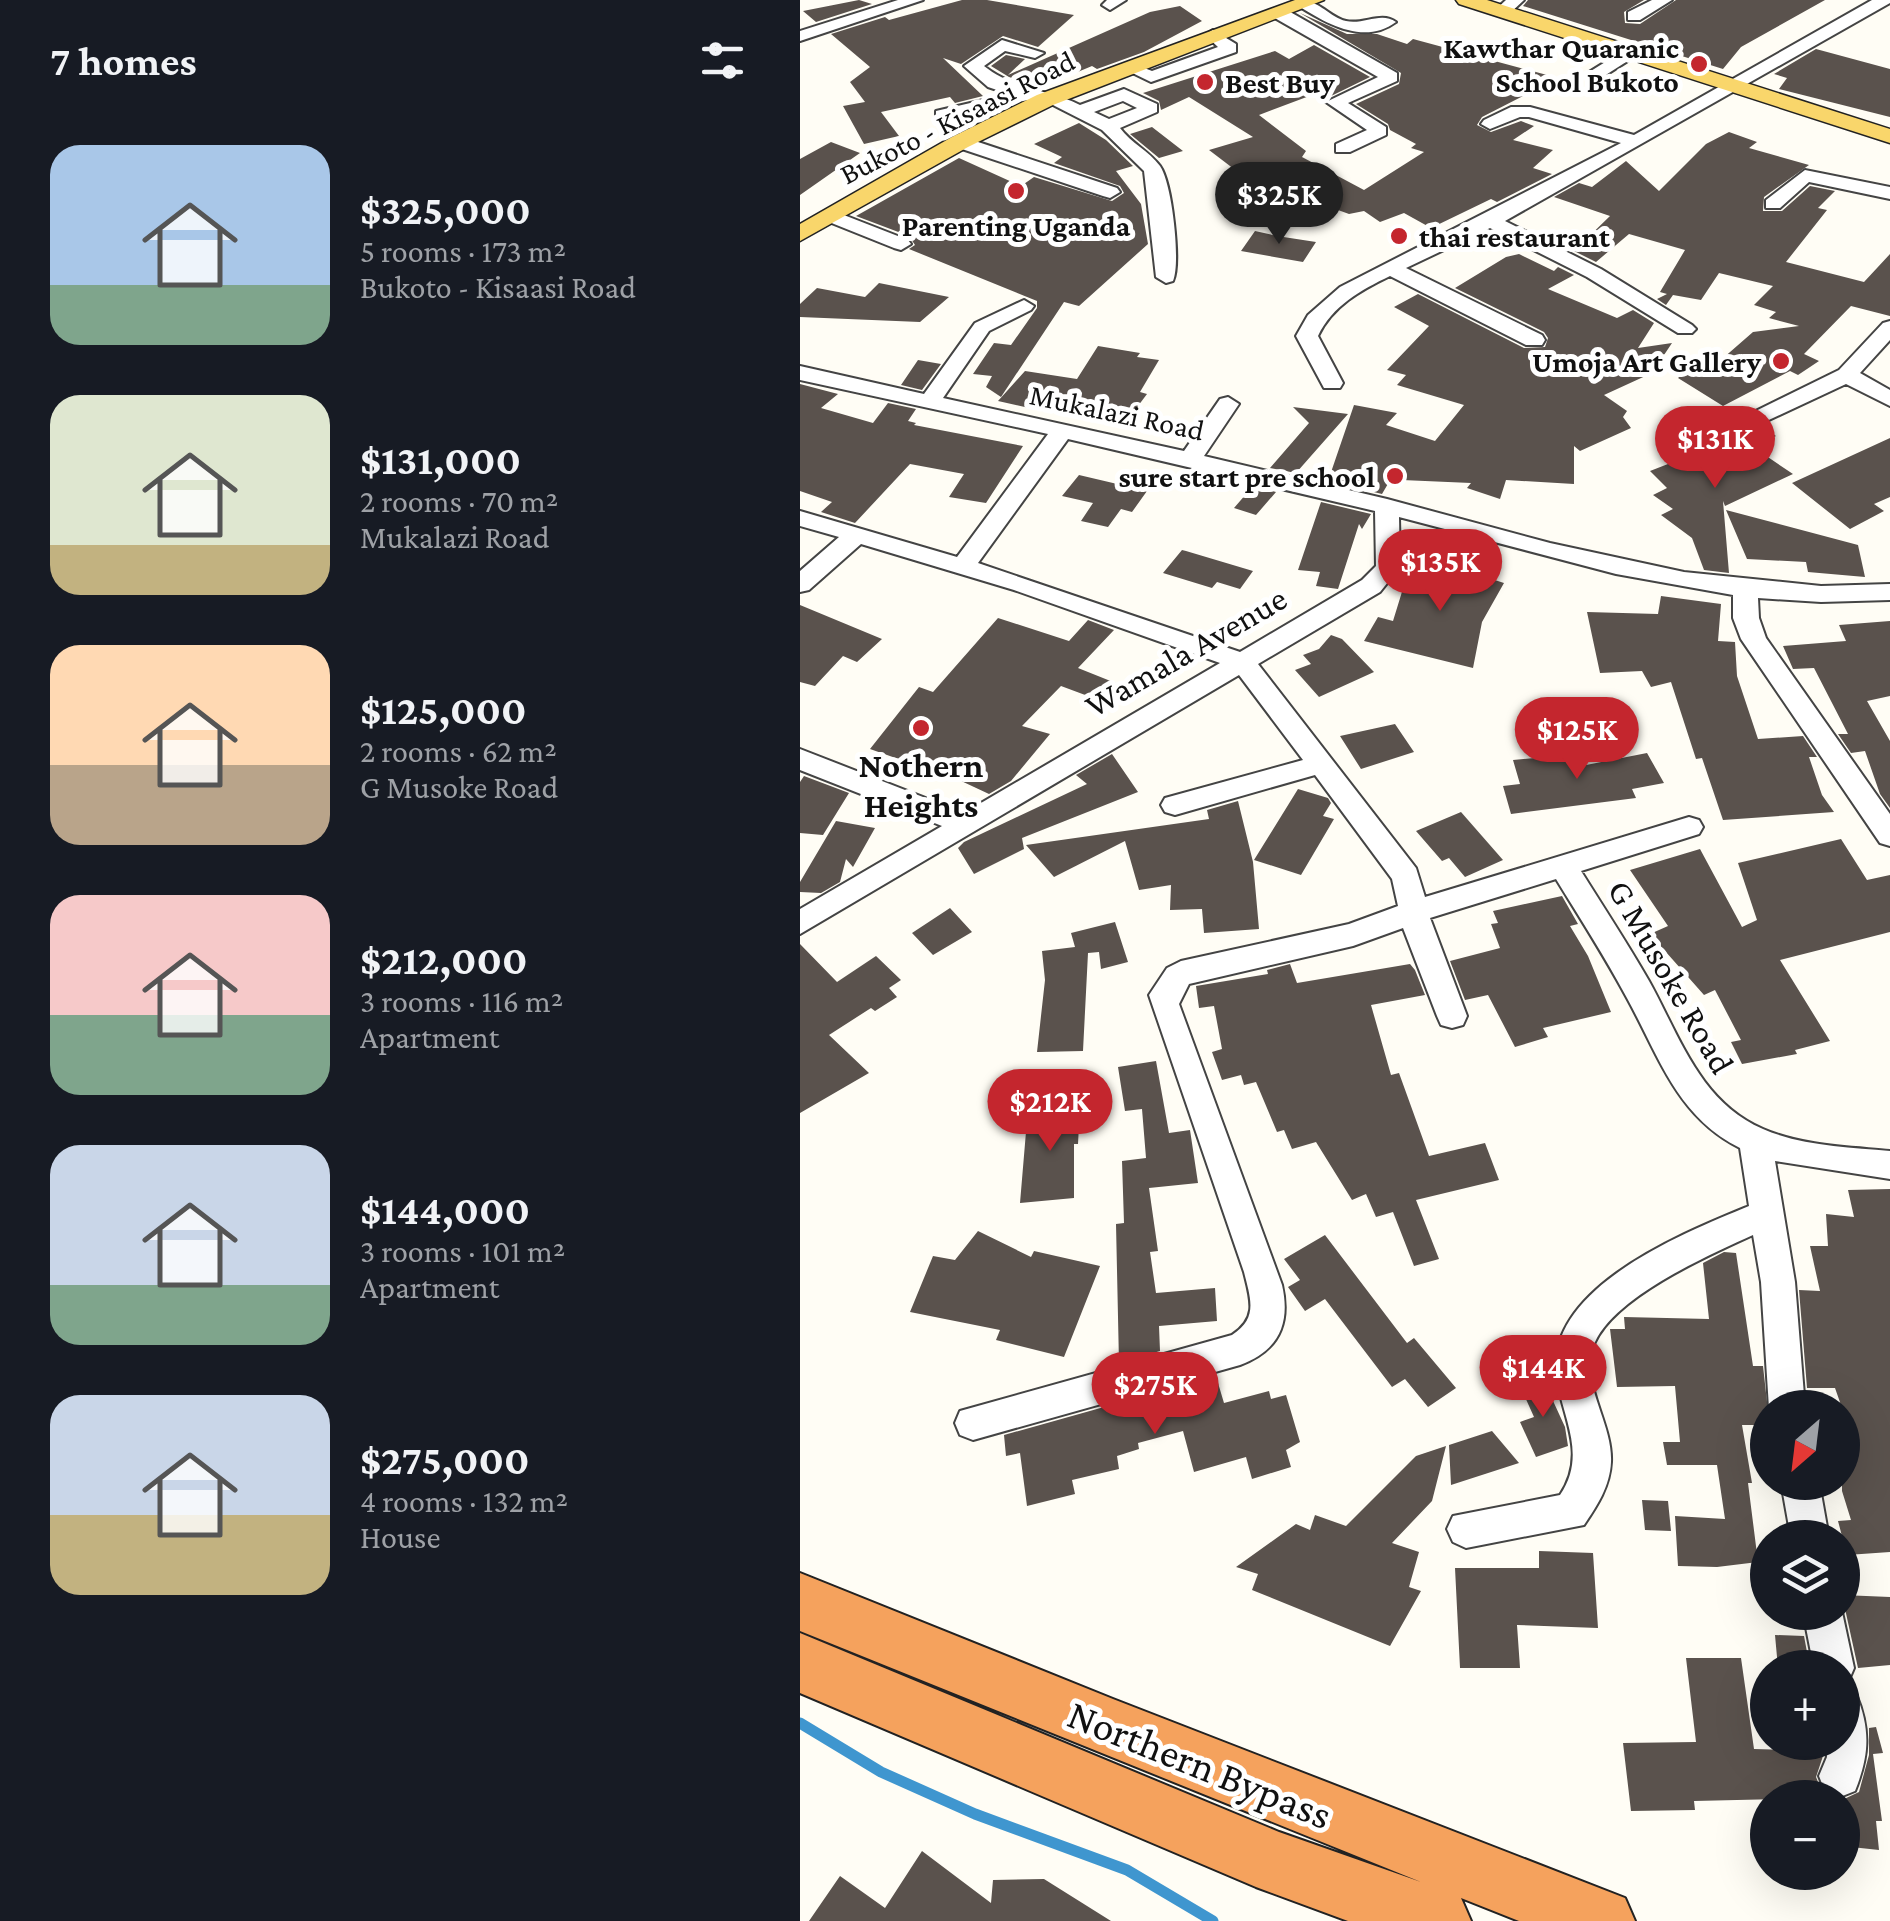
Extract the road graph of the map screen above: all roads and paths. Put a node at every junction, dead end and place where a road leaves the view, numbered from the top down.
1 (915, 0) edge
2 (1466, 0) edge
3 (1664, 0) edge
4 (1884, 0) edge
5 (1310, 2) edge
6 (1509, 5) edge
7 (1278, 14) junction
8 (1634, 16) dead end
9 (1388, 22) dead end
10 (800, 36) edge
11 (1631, 51) junction
12 (1035, 53) dead end
13 (1595, 74) dead end
14 (1734, 85) junction
15 (1042, 97) junction
16 (1080, 111) junction
17 (942, 115) dead end
18 (1490, 124) dead end
19 (1109, 126) junction
20 (1890, 136) edge
21 (960, 142) junction
22 (1634, 142) junction
23 (1343, 148) dead end
24 (1110, 192) dead end
25 (1890, 193) edge
26 (1773, 204) dead end
27 (832, 216) junction
28 (1491, 221) junction
29 (800, 234) edge
30 (901, 244) dead end
31 (1392, 269) junction
32 (1166, 277) dead end
33 (1024, 306) dead end
34 (1890, 327) edge
35 (1685, 328) dead end
36 (1534, 340) dead end
37 (800, 373) edge
38 (1848, 375) junction
39 (1332, 382) dead end
40 (1890, 399) edge
41 (929, 402) junction
42 (1228, 404) dead end
43 (1063, 430) junction
44 (1720, 434) dead end
45 (1191, 458) junction
46 (1387, 506) junction
47 (800, 518) edge
48 (855, 536) junction
49 (962, 567) junction
50 (800, 584) edge
51 (1745, 592) junction
52 (1890, 592) edge
53 (1243, 662) junction
54 (800, 759) edge
55 (1321, 764) junction
56 (1175, 805) dead end
57 (964, 824) junction
58 (1690, 828) dead end
59 (1890, 836) edge
60 (1564, 868) junction
61 (1413, 912) junction
62 (800, 923) edge
63 (1452, 1016) dead end
64 (1754, 1140) junction
65 (1890, 1166) edge
66 (1768, 1212) junction
67 (1786, 1390) edge
68 (972, 1423) dead end
69 (1466, 1529) dead end
70 (800, 1602) edge
71 (800, 1664) edge
72 (1846, 1760) edge
73 (1840, 1776) dead end
74 (1438, 1921) edge
75 (1602, 1921) edge

1 - 10 street
2 - 6 main road
3 - 8 street
4 - 14 street
5 - 7 main road, Bukoto - Kisaasi Road
5 - 9 street
6 - 11 main road
7 - 15 main road, Bukoto - Kisaasi Road
7 - 23 street
11 - 13 street
11 - 14 main road
12 - 15 street
14 - 20 main road
14 - 22 street
15 - 16 street
15 - 17 street
15 - 21 main road, Bukoto - Kisaasi Road
16 - 19 street
16 - 19 street
18 - 22 street
19 - 32 street
21 - 24 street
21 - 27 main road, Bukoto - Kisaasi Road
22 - 28 street
25 - 26 street
27 - 29 main road, Bukoto - Kisaasi Road
27 - 30 street
28 - 31 street
28 - 35 street
31 - 36 street
31 - 39 street
33 - 41 street
34 - 38 street
37 - 41 street, Mukalazi Road
38 - 40 street
38 - 44 street
41 - 43 street, Mukalazi Road
42 - 45 street
43 - 45 street, Mukalazi Road
43 - 49 street
45 - 46 street, Mukalazi Road
46 - 51 street, Mukalazi Road
46 - 53 street, Wamala Avenue
47 - 48 street
48 - 49 street
48 - 50 street
49 - 53 street
51 - 52 street, Mukalazi Road
51 - 59 street
53 - 55 street
53 - 57 street, Wamala Avenue
54 - 57 street
55 - 56 street
55 - 61 street
57 - 62 street, Wamala Avenue
58 - 60 street
60 - 61 street
60 - 64 street, G Musoke Road
61 - 63 street
61 - 68 street
64 - 65 street, G Musoke Road
64 - 66 street
66 - 67 street
66 - 69 street
70 - 75 highway, Northern Bypass
71 - 74 highway, Northern Bypass
72 - 73 street

